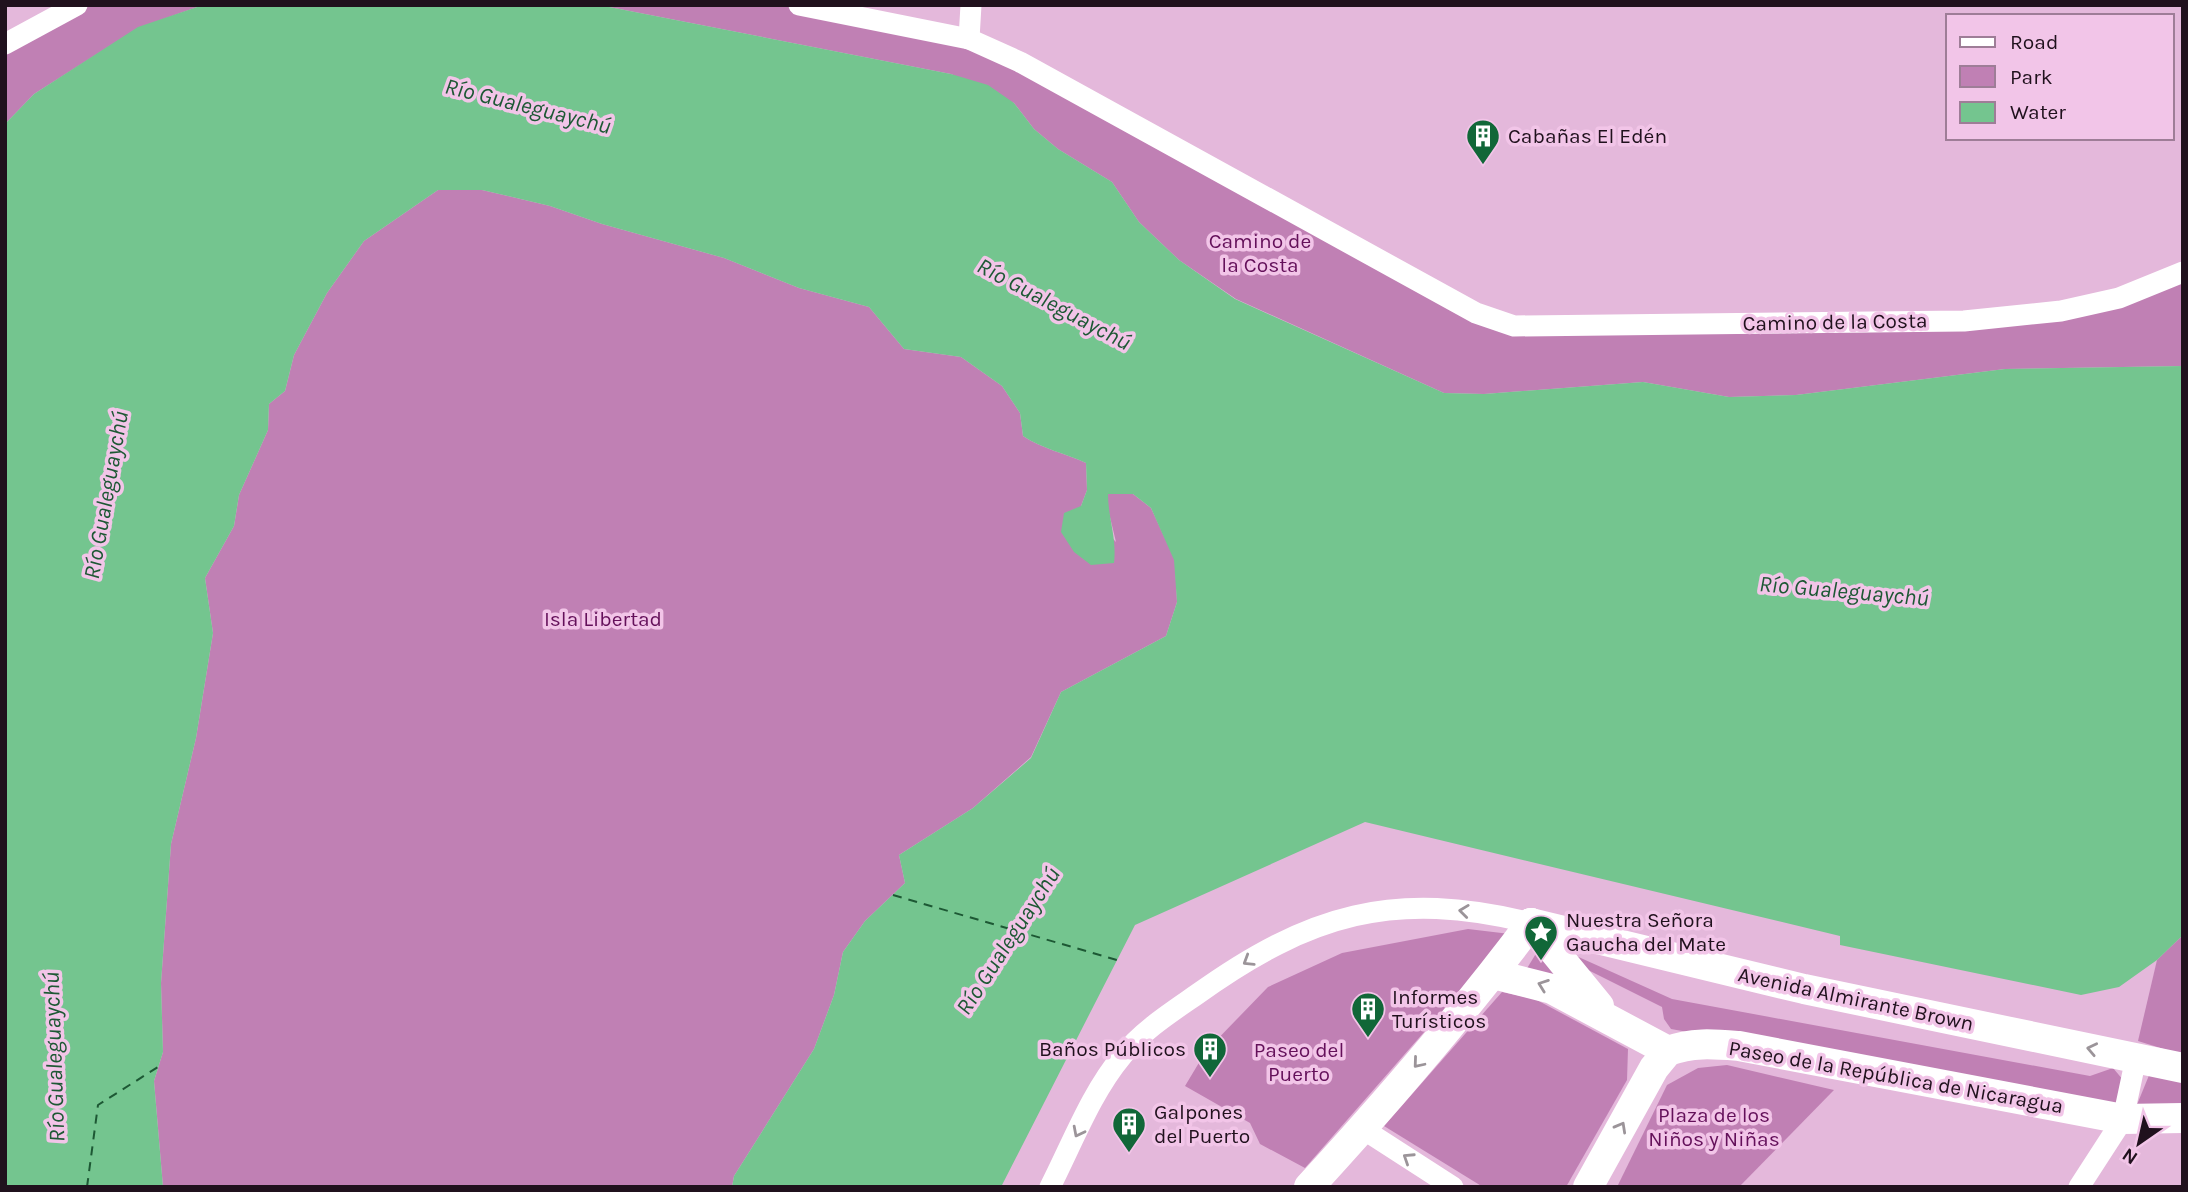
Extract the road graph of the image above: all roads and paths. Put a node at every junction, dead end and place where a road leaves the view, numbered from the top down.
1 (77, 5) edge
2 (799, 5) edge
3 (971, 5) edge
4 (969, 39) junction
5 (5, 44) edge
6 (2183, 272) edge
7 (1531, 923) junction
8 (1493, 974) junction
9 (1609, 1017) junction
10 (1668, 1051) junction
11 (2136, 1058) junction
12 (2183, 1068) edge
13 (2183, 1118) edge
14 (2123, 1119) junction
15 (1363, 1129) junction
16 (1050, 1187) edge
17 (1309, 1187) edge
18 (1453, 1187) edge
19 (1587, 1187) edge
20 (2079, 1187) edge

1 - 5 street
2 - 4 street, Camino de la Costa
3 - 4 street
4 - 6 street, Camino de la Costa
7 - 8 main road
7 - 9 main road
11 -> 7 main road, Avenida Almirante Brown
7 -> 16 street
9 -> 8 main road
8 -> 15 main road
9 - 10 main road
10 - 14 main road, Paseo de la República de Nicaragua
19 -> 10 main road
11 - 12 main road, Avenida Almirante Brown
11 - 14 street
13 - 14 main road
14 - 20 street
15 - 17 main road
18 -> 15 street

